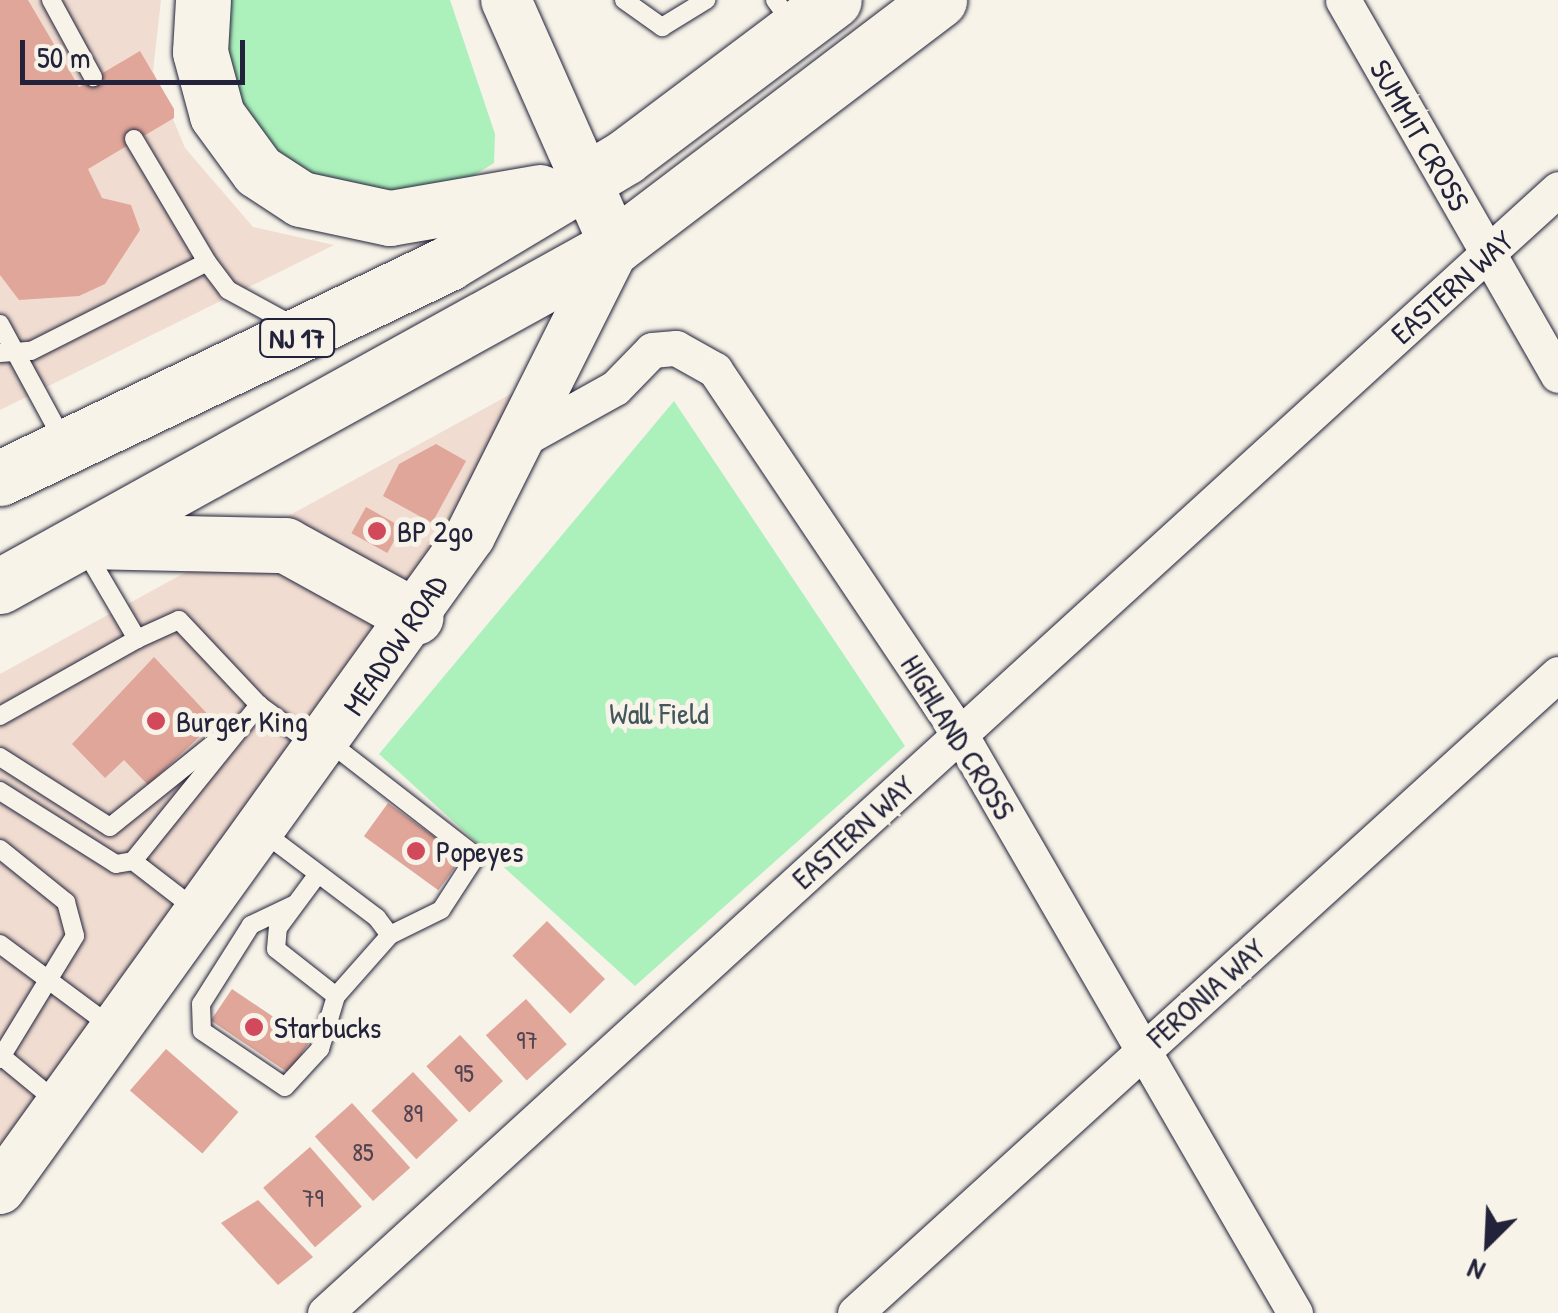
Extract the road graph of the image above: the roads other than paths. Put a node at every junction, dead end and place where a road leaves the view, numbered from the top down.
1 (51, 0) edge
2 (203, 0) edge
3 (506, 0) edge
4 (624, 0) edge
5 (706, 0) edge
6 (939, 0) edge
7 (1343, 0) edge
8 (802, 10) edge
9 (94, 78) dead end
10 (134, 139) dead end
11 (1558, 189) edge
12 (601, 214) junction
13 (1489, 254) junction
14 (208, 262) junction
15 (0, 324) edge
16 (308, 333) junction
17 (20, 352) junction
18 (0, 353) edge
19 (1558, 375) edge
20 (525, 438) junction
21 (66, 447) junction
22 (0, 478) edge
23 (80, 541) junction
24 (0, 586) edge
25 (416, 617) junction
26 (138, 639) junction
27 (1558, 674) edge
28 (259, 706) junction
29 (0, 716) edge
30 (238, 726) junction
31 (960, 734) junction
32 (326, 747) junction
33 (0, 757) edge
34 (0, 791) edge
35 (263, 832) junction
36 (0, 849) edge
37 (133, 860) junction
38 (318, 874) junction
39 (296, 904) junction
40 (203, 916) junction
41 (390, 935) junction
42 (0, 944) edge
43 (51, 982) junction
44 (336, 996) junction
45 (118, 1032) junction
46 (1146, 1048) junction
47 (0, 1057) edge
48 (61, 1105) junction
49 (0, 1190) edge
50 (325, 1313) edge
51 (855, 1313) edge
52 (1295, 1313) edge

1 - 9 lane
2 - 12 highway
3 - 12 main road
4 - 5 lane
6 - 12 highway, NJ 17
7 - 13 street, SUMMIT CROSS
8 - 12 highway, NJ 17
10 - 14 lane
11 - 13 street, EASTERN WAY
12 - 16 highway, NJ 17
12 - 20 main road, MEADOW ROAD
12 - 23 highway, NJ 17
13 - 19 street, SUMMIT CROSS
13 - 31 street, EASTERN WAY
14 - 16 lane
14 - 17 lane
15 - 17 lane
16 - 21 highway, NJ 17
17 - 18 lane
17 - 21 lane
20 - 25 main road, MEADOW ROAD
20 - 31 street, HIGHLAND CROSS
21 - 22 highway, NJ 17
23 - 24 highway, NJ 17
23 - 25 highway
23 - 26 lane
25 - 32 main road, MEADOW ROAD
26 - 28 lane
26 - 29 lane
27 - 46 street, FERONIA WAY
28 - 30 lane
28 - 32 lane
30 - 33 lane
30 - 37 lane
31 - 46 street, HIGHLAND CROSS
31 - 50 street, EASTERN WAY
32 - 35 main road, MEADOW ROAD
32 - 41 lane
34 - 37 lane
35 - 38 lane
35 - 40 main road, MEADOW ROAD
36 - 43 lane
37 - 40 lane
38 - 39 lane
38 - 41 lane
39 - 44 lane
39 - 44 lane
40 - 45 main road, MEADOW ROAD
41 - 44 lane
42 - 43 lane
43 - 45 lane
43 - 47 lane
45 - 48 main road, MEADOW ROAD
46 - 51 street, FERONIA WAY
46 - 52 street, HIGHLAND CROSS
47 - 48 lane
48 - 49 main road, MEADOW ROAD

